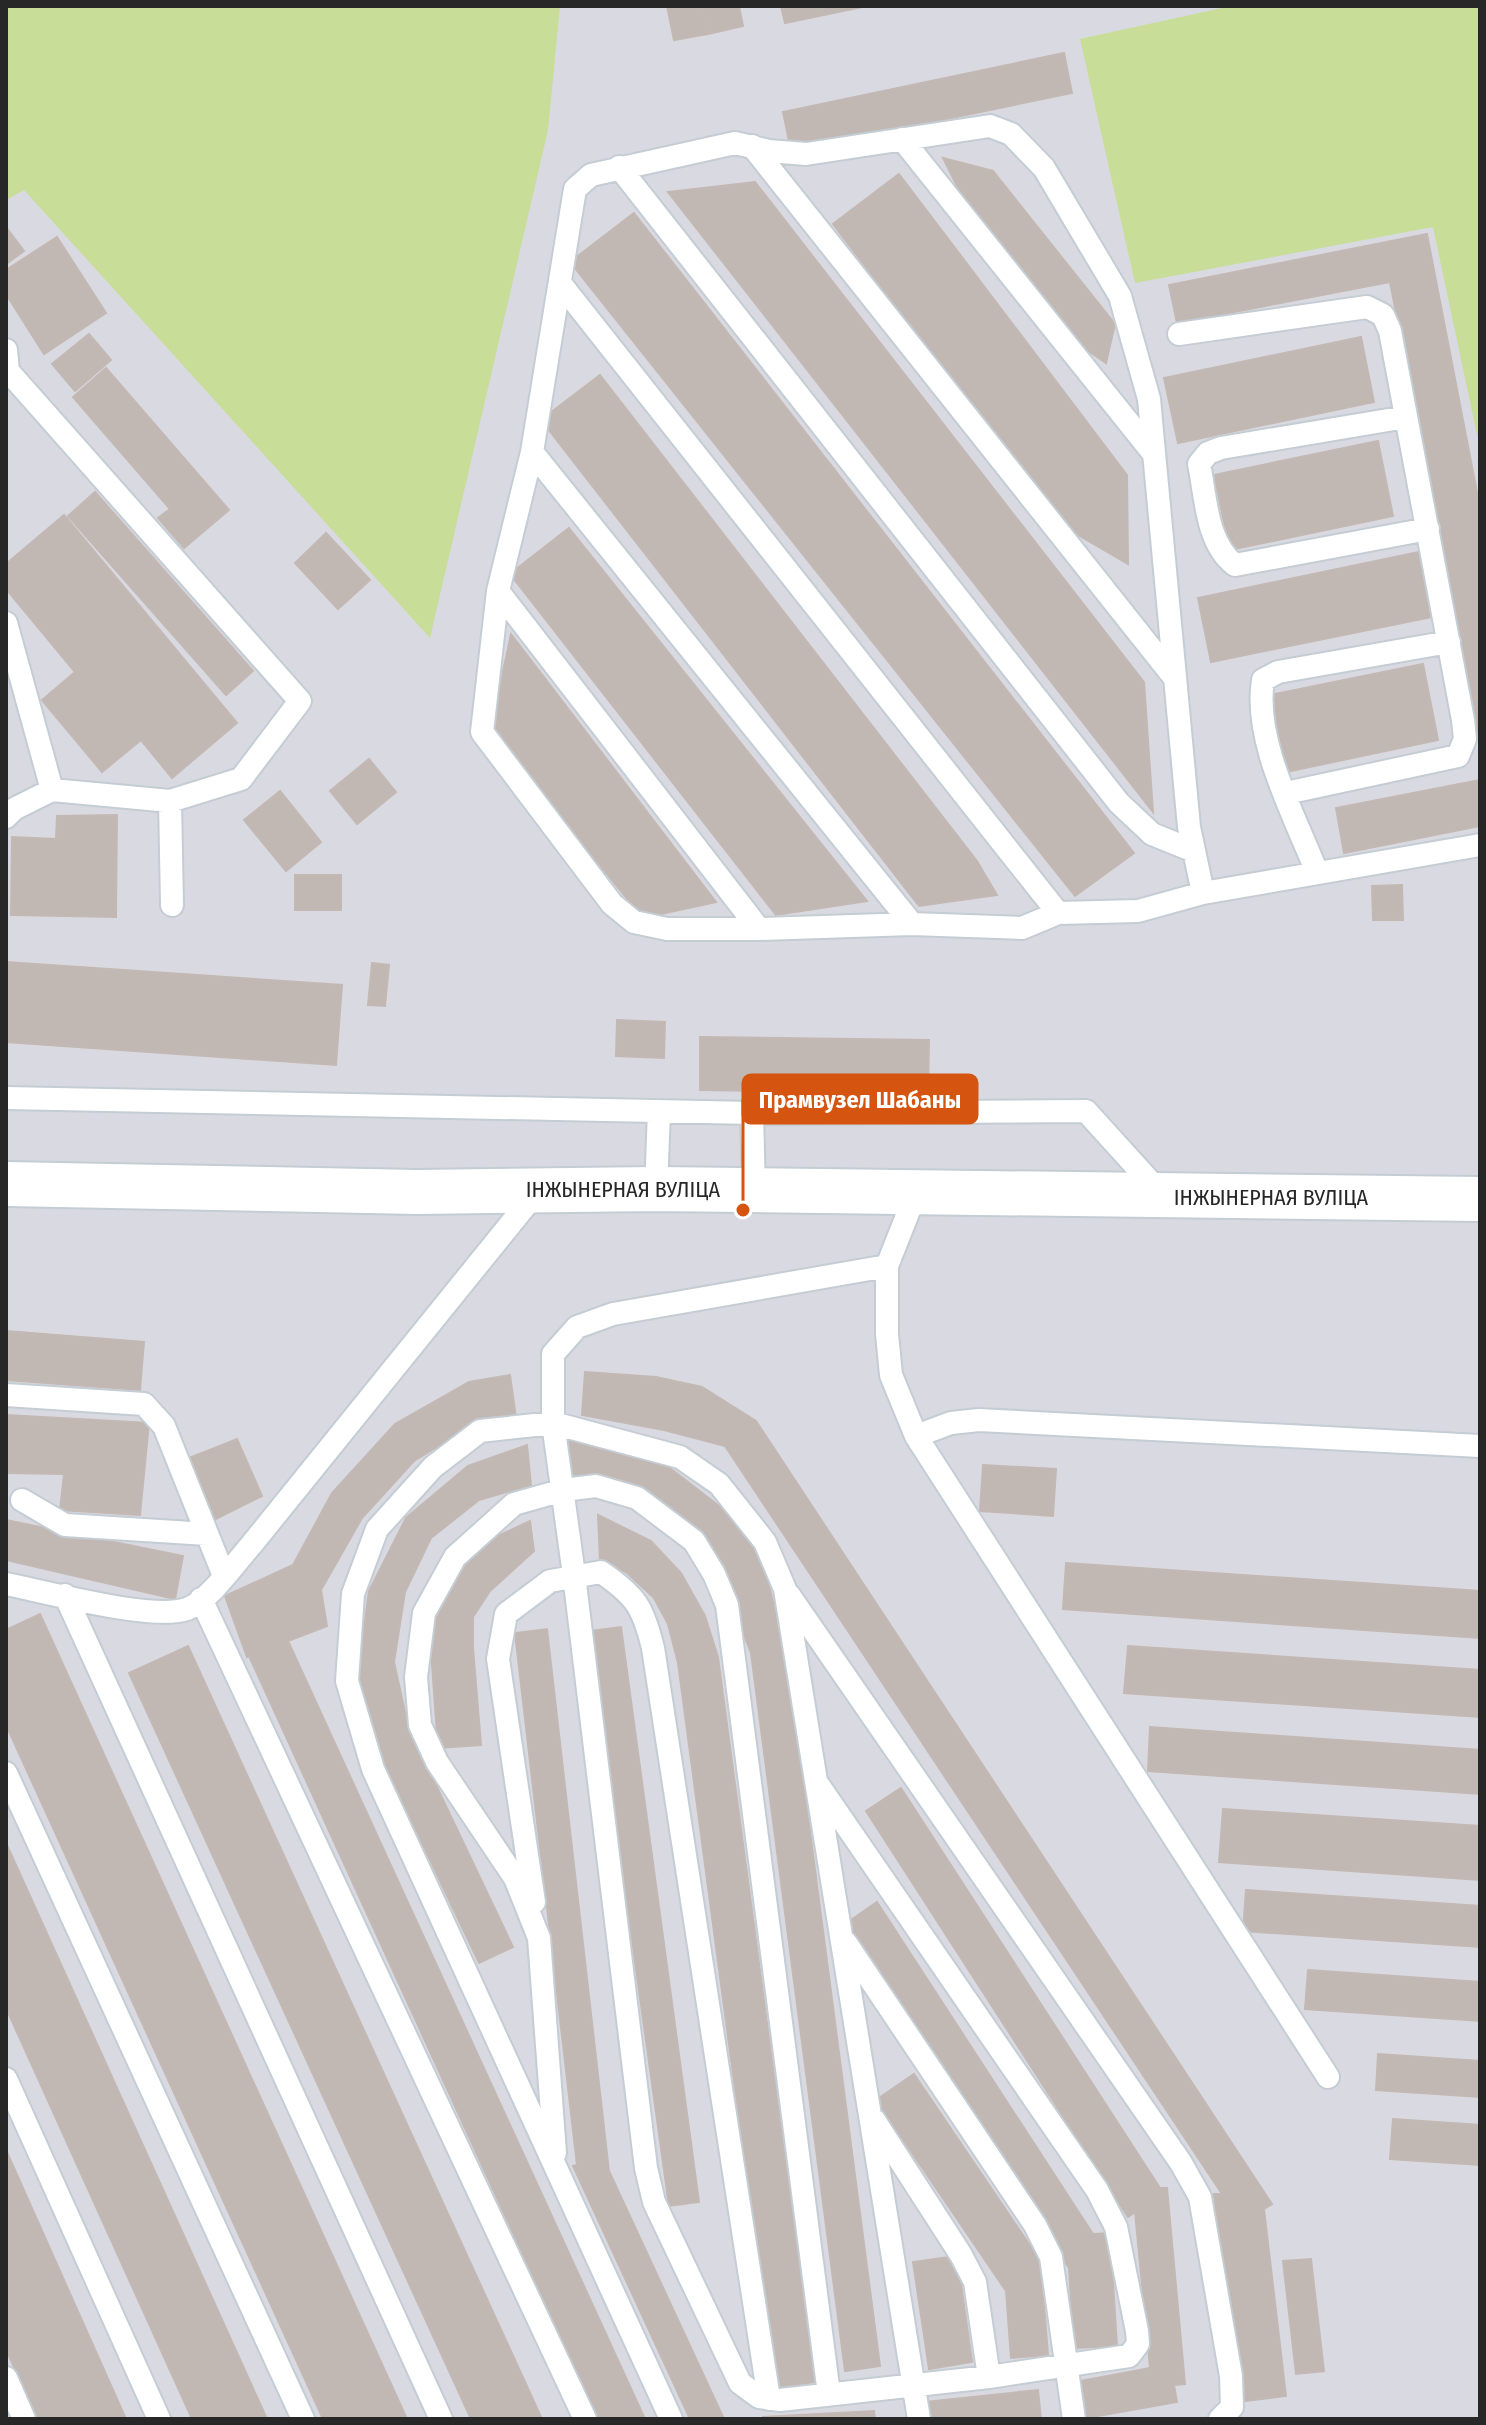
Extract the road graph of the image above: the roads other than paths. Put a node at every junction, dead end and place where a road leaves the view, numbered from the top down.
1 (902, 139) junction
2 (752, 146) junction
3 (619, 167) junction
4 (560, 283) junction
5 (1179, 334) dead end
6 (6, 350) edge
7 (1406, 417) junction
8 (532, 452) junction
9 (1154, 454) junction
10 (1428, 529) junction
11 (498, 591) junction
12 (6, 623) edge
13 (1449, 642) junction
14 (1174, 677) junction
15 (52, 790) junction
16 (1286, 793) junction
17 (170, 801) junction
18 (6, 817) edge
19 (1480, 845) edge
20 (1194, 851) junction
21 (1317, 873) junction
22 (1203, 893) junction
23 (172, 905) dead end
24 (1058, 913) junction
25 (912, 924) junction
26 (759, 929) junction
27 (6, 1098) edge
28 (659, 1111) junction
29 (752, 1113) junction
30 (6, 1184) edge
31 (539, 1189) junction
32 (656, 1189) junction
33 (754, 1190) junction
34 (916, 1193) junction
35 (1163, 1196) junction
36 (1480, 1199) edge
37 (887, 1266) junction
38 (6, 1395) edge
39 (553, 1423) junction
40 (916, 1436) junction
41 (1480, 1446) edge
42 (563, 1490) junction
43 (22, 1500) dead end
44 (207, 1534) junction
45 (574, 1575) junction
46 (224, 1576) junction
47 (6, 1584) edge
48 (785, 1589) junction
49 (65, 1595) junction
50 (201, 1599) junction
51 (6, 1773) edge
52 (817, 1783) junction
53 (841, 1936) junction
54 (539, 1938) junction
55 (1328, 2077) dead end
56 (6, 2079) edge
57 (870, 2113) junction
58 (556, 2167) junction
59 (1067, 2364) junction
60 (989, 2377) junction
61 (6, 2378) edge
62 (913, 2385) junction
63 (829, 2394) junction
64 (769, 2399) junction
65 (24, 2419) edge
66 (159, 2419) edge
67 (303, 2419) edge
68 (441, 2419) edge
69 (585, 2419) edge
70 (671, 2419) edge
71 (919, 2419) edge
72 (1074, 2419) edge
73 (1220, 2419) edge

1 - 2 lane
1 - 9 lane
1 - 9 lane
2 - 3 lane
2 - 14 lane
3 - 4 lane
3 - 20 lane
4 - 8 lane
4 - 24 lane
5 - 7 lane
6 - 17 lane
7 - 10 lane
7 - 10 lane
8 - 11 lane
8 - 25 lane
9 - 14 lane
10 - 13 lane
11 - 26 lane
11 - 26 lane
12 - 15 lane
13 - 16 lane
13 - 16 lane
14 - 20 lane
15 - 17 lane
15 - 18 lane
16 - 21 lane
17 - 23 lane
19 - 21 lane
20 - 22 lane
21 - 22 lane
22 - 24 lane
24 - 25 lane
25 - 26 lane
27 - 28 lane
28 - 29 lane
28 - 32 lane
29 - 33 lane
29 - 35 lane
30 - 31 street, ІНЖЫНЕРНАЯ ВУЛІЦА
31 - 32 street, ІНЖЫНЕРНАЯ ВУЛІЦА
31 - 46 lane
32 - 33 street, ІНЖЫНЕРНАЯ ВУЛІЦА
33 - 34 street, ІНЖЫНЕРНАЯ ВУЛІЦА
34 - 35 street, ІНЖЫНЕРНАЯ ВУЛІЦА
34 - 37 lane
35 - 36 street, ІНЖЫНЕРНАЯ ВУЛІЦА
37 - 39 lane
37 - 40 lane
38 - 44 lane
39 - 42 lane
39 - 48 lane
39 - 58 lane
40 - 41 lane
40 - 55 lane
42 - 45 lane
42 - 54 lane
42 - 63 lane
43 - 44 lane
44 - 46 lane
45 - 54 lane
45 - 64 lane
45 - 64 lane
46 - 50 lane
47 - 49 lane
48 - 52 lane
48 - 73 lane
49 - 50 lane
49 - 68 lane
50 - 69 lane
51 - 67 lane
52 - 53 lane
52 - 59 lane
53 - 57 lane
53 - 59 lane
54 - 58 lane
56 - 66 lane
57 - 60 lane
57 - 62 lane
58 - 70 lane
59 - 60 lane
59 - 72 lane
60 - 62 lane
61 - 65 lane
62 - 63 lane
62 - 71 lane
63 - 64 lane

